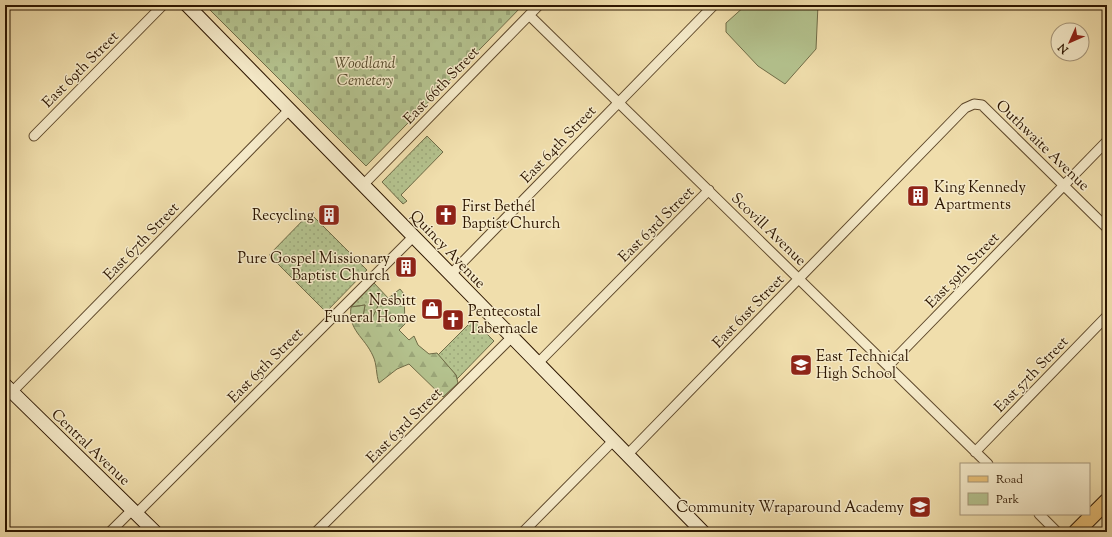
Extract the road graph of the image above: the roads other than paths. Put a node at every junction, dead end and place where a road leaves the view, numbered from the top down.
1 (163, 5) edge
2 (187, 5) edge
3 (539, 5) edge
4 (714, 5) edge
5 (529, 15) junction
6 (618, 102) junction
7 (974, 104) joint
8 (289, 110) junction
9 (34, 136) dead end
10 (1107, 141) edge
11 (1064, 184) junction
12 (363, 185) junction
13 (709, 190) junction
14 (1107, 228) edge
15 (414, 236) junction
16 (451, 274) junction
17 (800, 278) junction
18 (1107, 316) edge
19 (512, 337) junction
20 (538, 363) junction
21 (888, 366) junction
22 (8, 388) edge
23 (614, 440) junction
24 (975, 452) junction
25 (628, 454) junction
26 (987, 463) edge
27 (1107, 501) edge
28 (134, 512) junction
29 (1040, 515) edge
30 (110, 532) edge
31 (155, 532) edge
32 (316, 532) edge
33 (523, 532) edge
34 (703, 532) edge
35 (1057, 532) edge
36 (1076, 532) edge

1 - 9 street, East 69th Street
2 - 8 street, Quincy Avenue
3 - 5 street, East 66th Street
4 - 6 street, East 64th Street
5 - 6 street, Scovill Avenue
5 - 12 street, East 66th Street
6 - 13 street, Scovill Avenue
6 - 16 street, East 64th Street
7 - 11 street, Outhwaite Avenue
7 - 17 street, East 61st Street
8 - 12 street, Quincy Avenue
8 - 22 street, East 67th Street
10 - 11 street, East 59th Street
11 - 14 street, Outhwaite Avenue
11 - 21 street, East 59th Street
12 - 15 street, Quincy Avenue
13 - 17 street, Scovill Avenue
13 - 20 street, East 63rd Street
15 - 16 street, Quincy Avenue
15 - 28 street, East 65th Street
16 - 19 street, Quincy Avenue
17 - 21 street, Scovill Avenue
17 - 25 street, East 61st Street
18 - 24 street, East 57th Street
19 - 20 street, Quincy Avenue
19 - 32 street, East 63rd Street
20 - 23 street, Quincy Avenue
21 - 24 street, Scovill Avenue
22 - 28 street, Central Avenue
23 - 25 street, Quincy Avenue
23 - 33 street
24 - 26 street, Scovill Avenue
25 - 34 street, Quincy Avenue
27 - 36 main road
28 - 30 street, East 65th Street
28 - 31 street, Central Avenue
29 - 35 street

